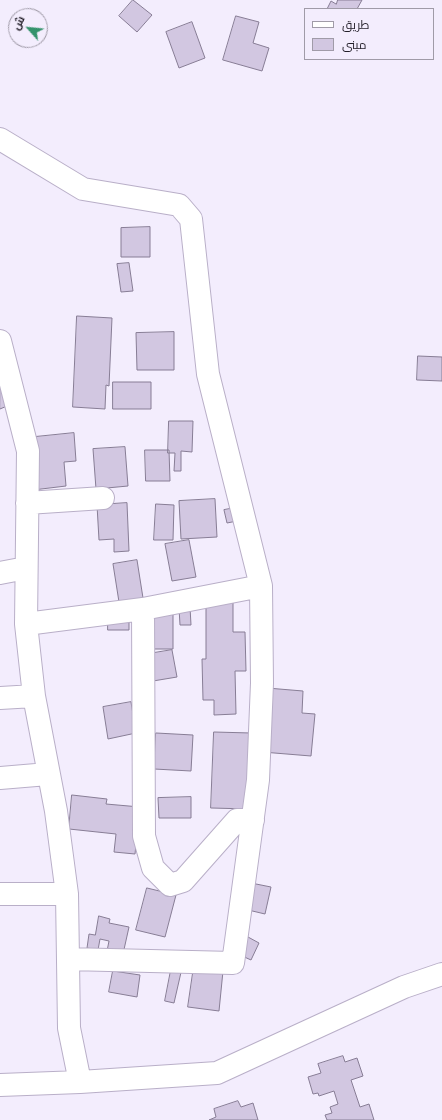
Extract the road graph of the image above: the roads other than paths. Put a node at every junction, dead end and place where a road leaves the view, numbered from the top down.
1 (0, 139) edge
2 (0, 341) edge
3 (103, 498) dead end
4 (27, 503) junction
5 (26, 568) junction
6 (0, 573) edge
7 (261, 586) junction
8 (144, 609) junction
9 (26, 624) junction
10 (34, 696) junction
11 (0, 698) edge
12 (48, 774) junction
13 (0, 778) edge
14 (252, 820) junction
15 (0, 894) edge
16 (67, 894) junction
17 (68, 959) junction
18 (442, 974) edge
19 (80, 1082) junction
20 (0, 1085) edge

1 - 7 street
2 - 4 street
3 - 4 street
4 - 5 street
5 - 6 street
5 - 9 street
7 - 8 street
7 - 14 street
8 - 9 street
8 - 14 street
9 - 10 street
10 - 11 street
10 - 12 street
12 - 13 street
12 - 16 street
14 - 17 street
15 - 16 street
16 - 17 street
17 - 19 street
18 - 19 street
19 - 20 street

